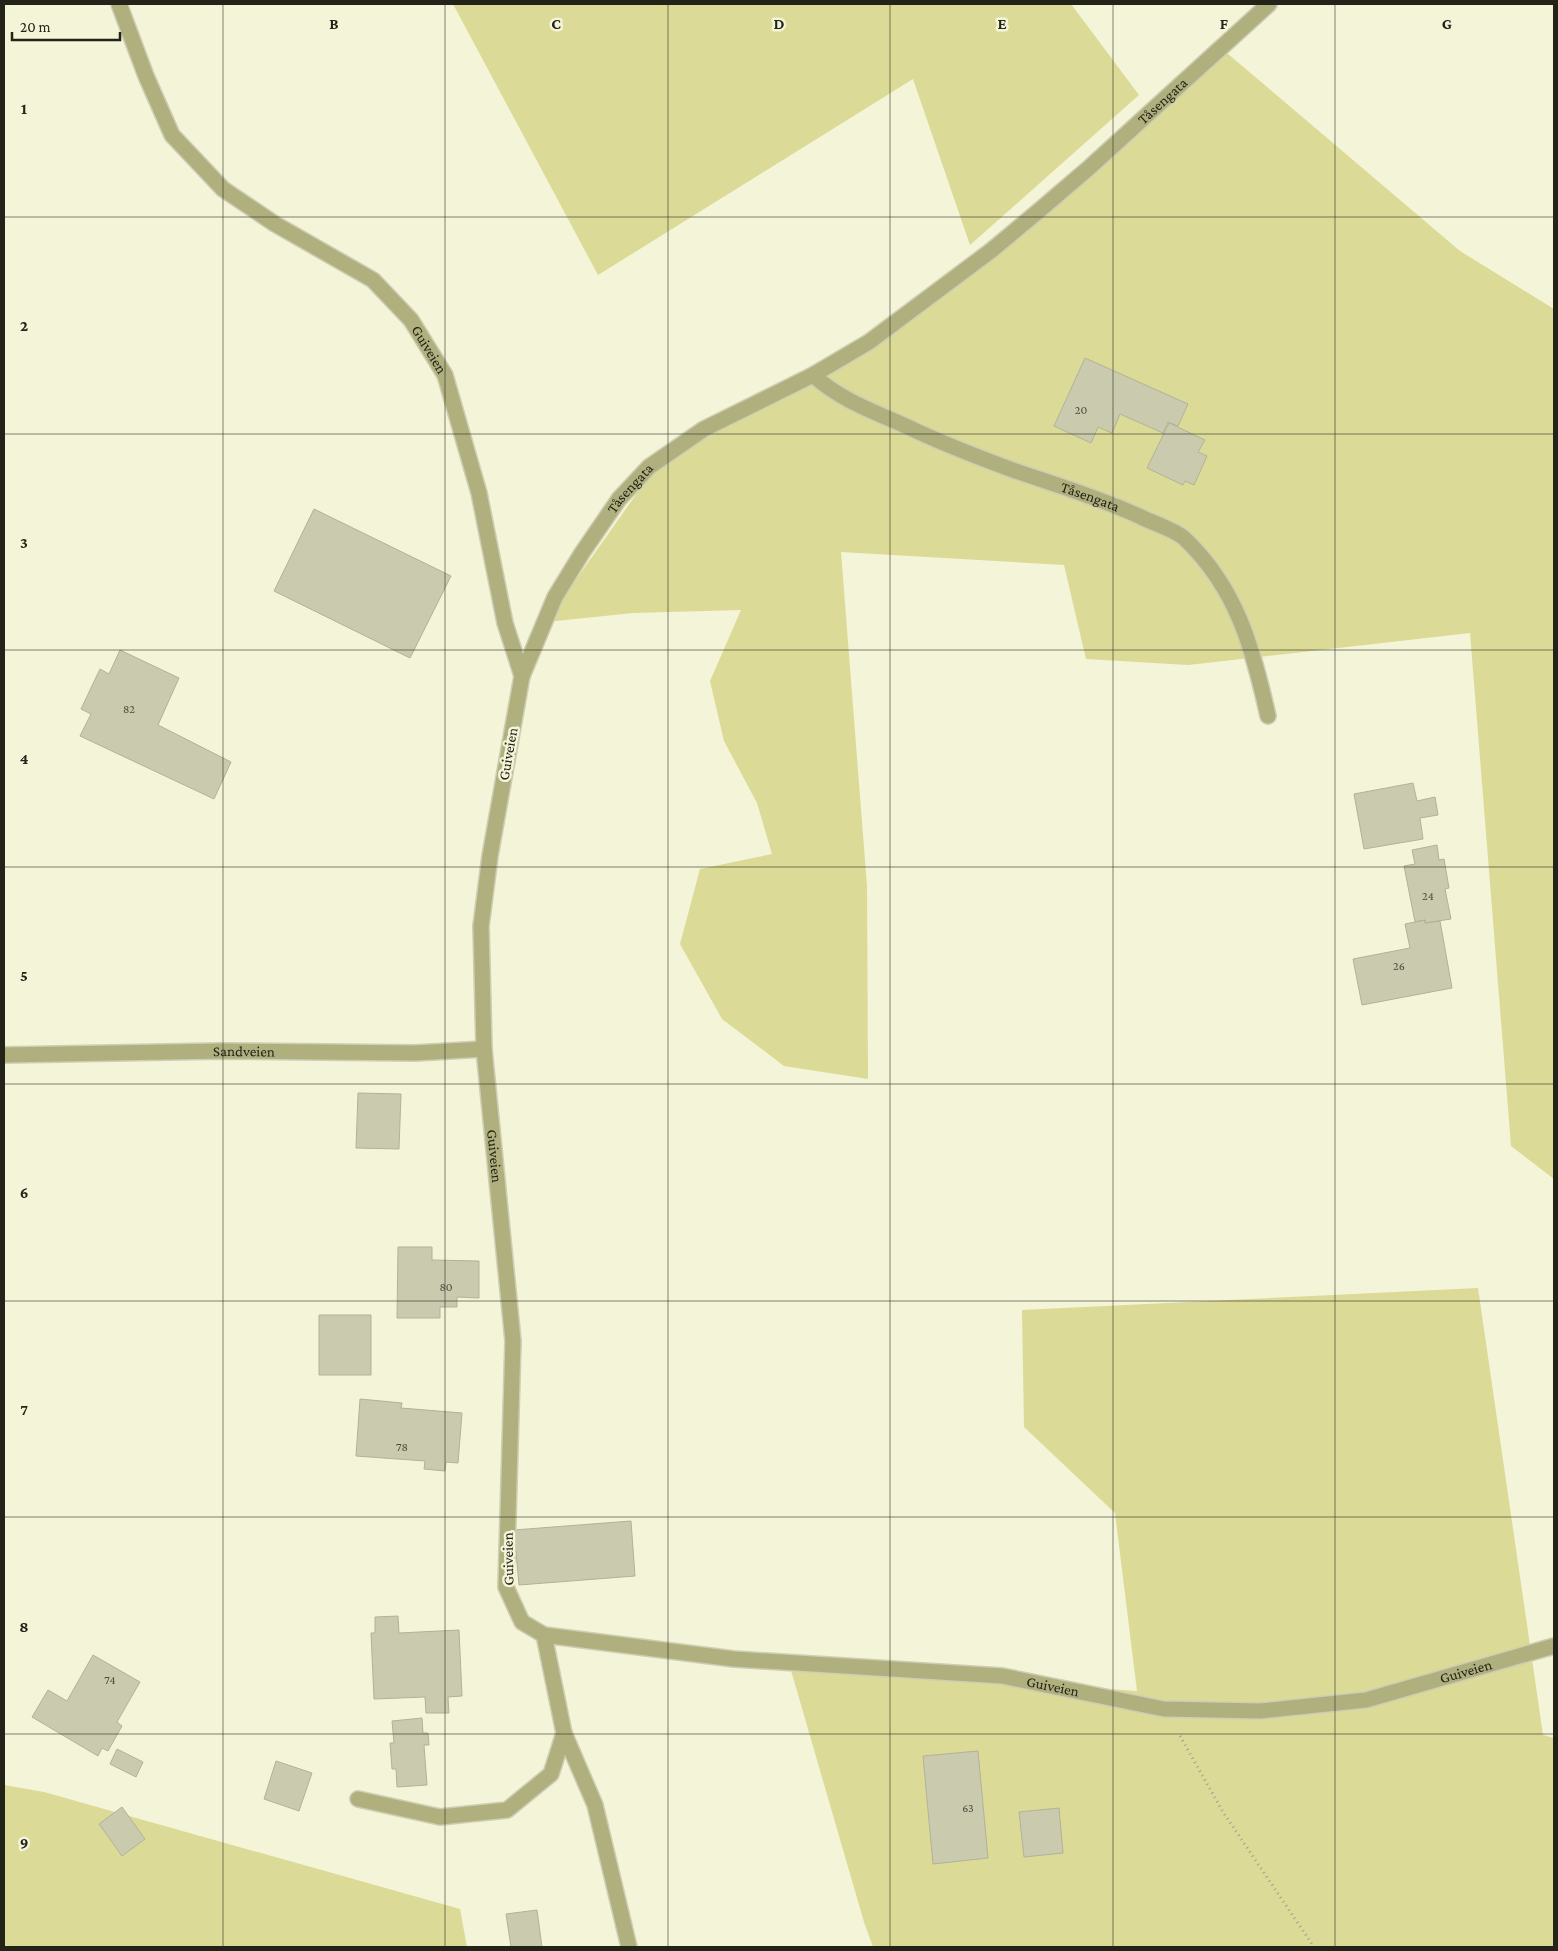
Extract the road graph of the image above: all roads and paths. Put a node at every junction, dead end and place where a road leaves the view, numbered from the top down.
1 (119, 4) edge
2 (1269, 4) edge
3 (813, 375) junction
4 (522, 676) junction
5 (1268, 716) dead end
6 (484, 1049) junction
7 (4, 1055) edge
8 (544, 1634) junction
9 (1554, 1646) edge
10 (1164, 1709) junction
11 (564, 1733) junction
12 (358, 1799) dead end
13 (629, 1947) edge
14 (1314, 1947) edge

1 - 4 street, Guiveien
2 - 3 street, Tåsengata
3 - 4 street, Tåsengata
3 - 5 street, Tåsengata
4 - 6 street, Guiveien
6 - 7 street, Sandveien
6 - 8 street, Guiveien
8 - 10 street, Guiveien
8 - 11 street
9 - 10 street, Guiveien
10 - 14 path
11 - 12 street
11 - 13 street

